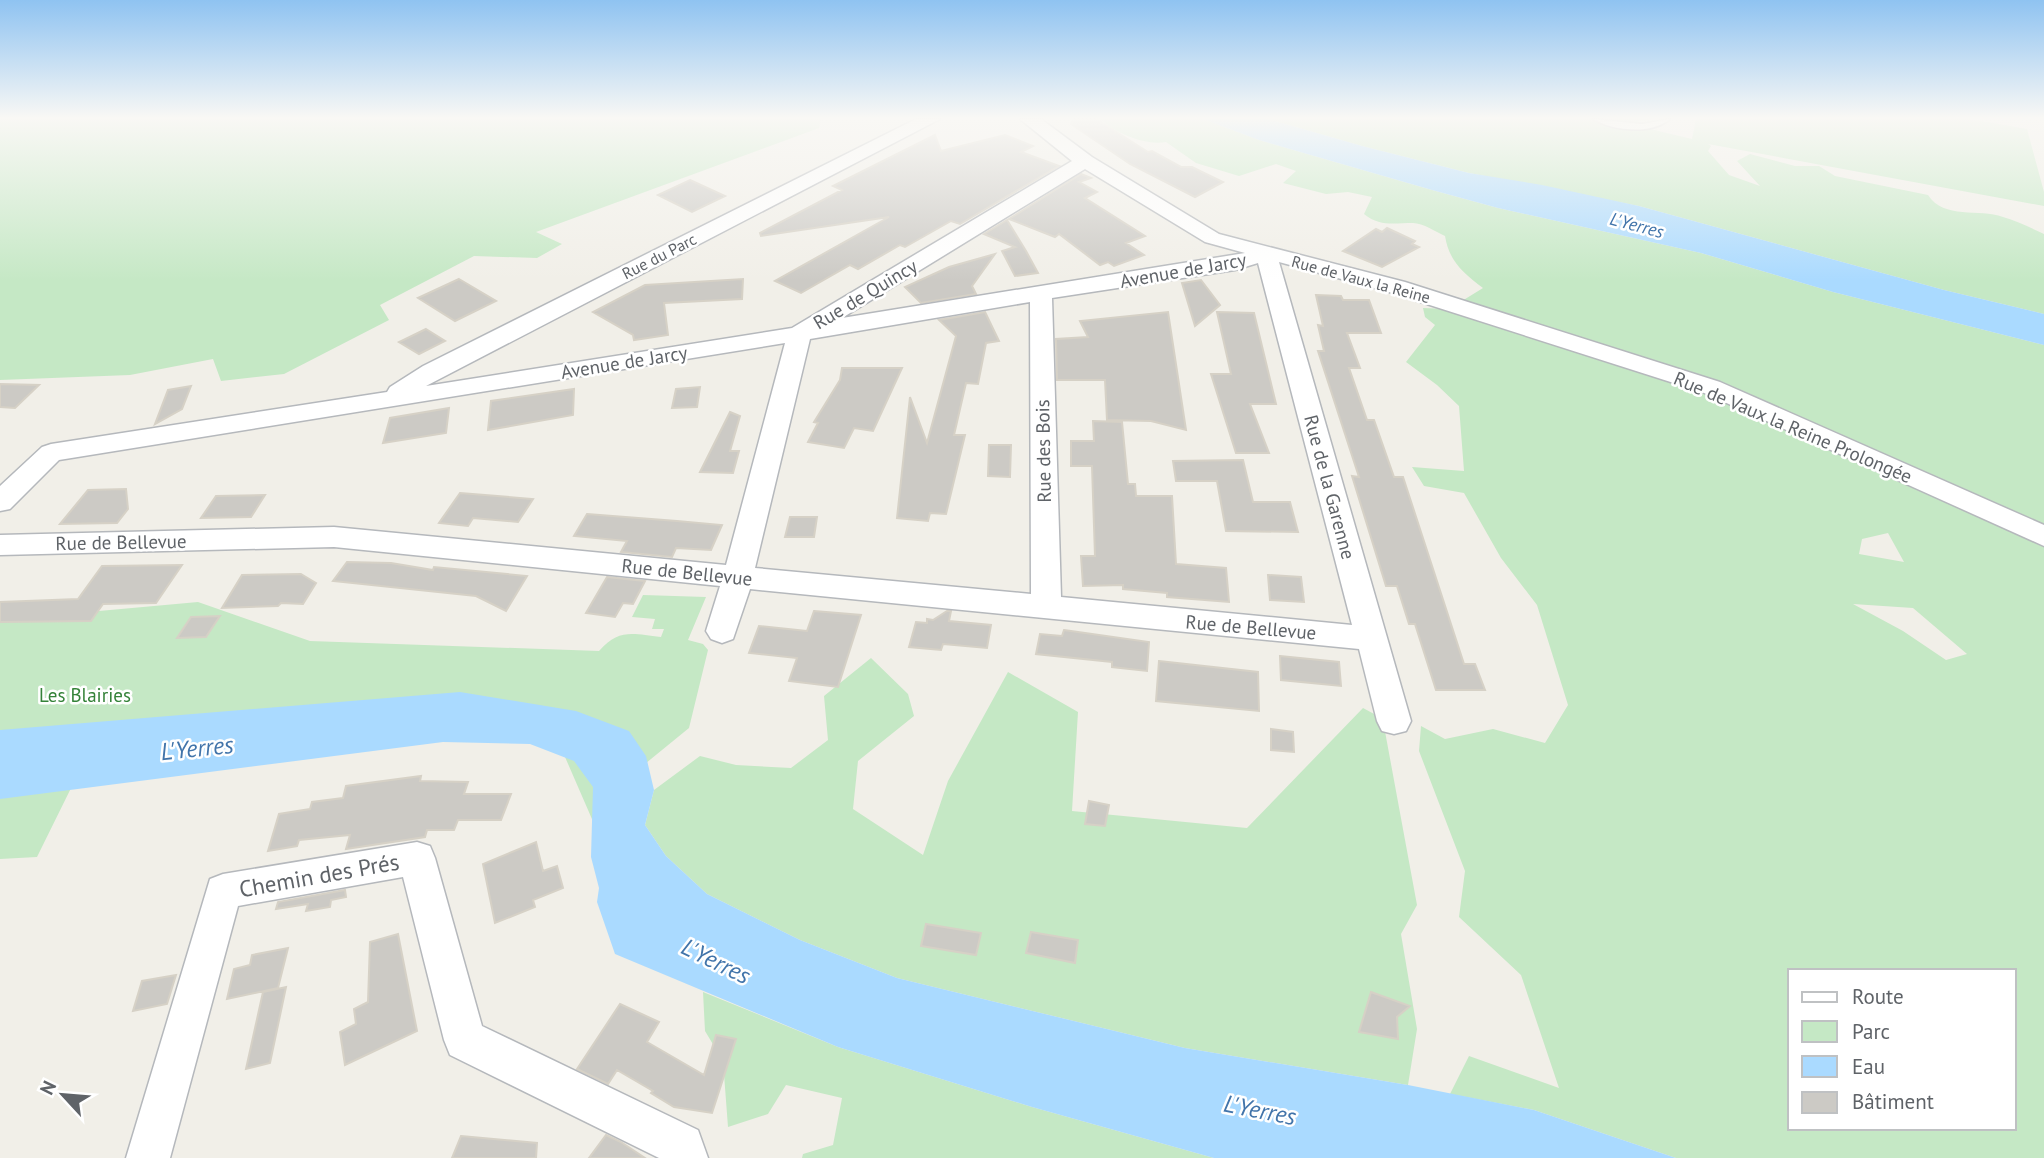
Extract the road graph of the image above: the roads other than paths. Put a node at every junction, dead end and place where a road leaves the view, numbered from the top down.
1 (824, 173) edge
2 (1065, 173) edge
3 (1105, 173) edge
4 (1266, 254) junction
5 (1041, 294) junction
6 (1457, 306) joint
7 (799, 334) junction
8 (390, 398) junction
9 (0, 502) edge
10 (2044, 537) edge
11 (0, 545) edge
12 (738, 577) junction
13 (1046, 607) junction
14 (722, 631) dead end
15 (1372, 639) junction
16 (1394, 721) dead end
17 (148, 1158) edge
18 (686, 1158) edge

1 - 8 street, Rue du Parc
2 - 7 street, Rue de Quincy
3 - 4 street, Rue de Vaux la Reine
4 - 5 street, Avenue de Jarcy
4 - 6 street, Rue de Vaux la Reine
4 - 15 street, Rue de la Garenne
5 - 7 street, Avenue de Jarcy
5 - 13 street, Rue des Bois
6 - 10 street, Rue de Vaux la Reine Prolongée
7 - 8 street, Avenue de Jarcy
7 - 12 street, Rue de Quincy
8 - 9 street, Avenue de Jarcy
11 - 12 street, Rue de Bellevue
12 - 13 street, Rue de Bellevue
12 - 14 street, Rue de Quincy
13 - 15 street, Rue de Bellevue
15 - 16 street, Rue de la Garenne
17 - 18 street, Chemin des Prés

